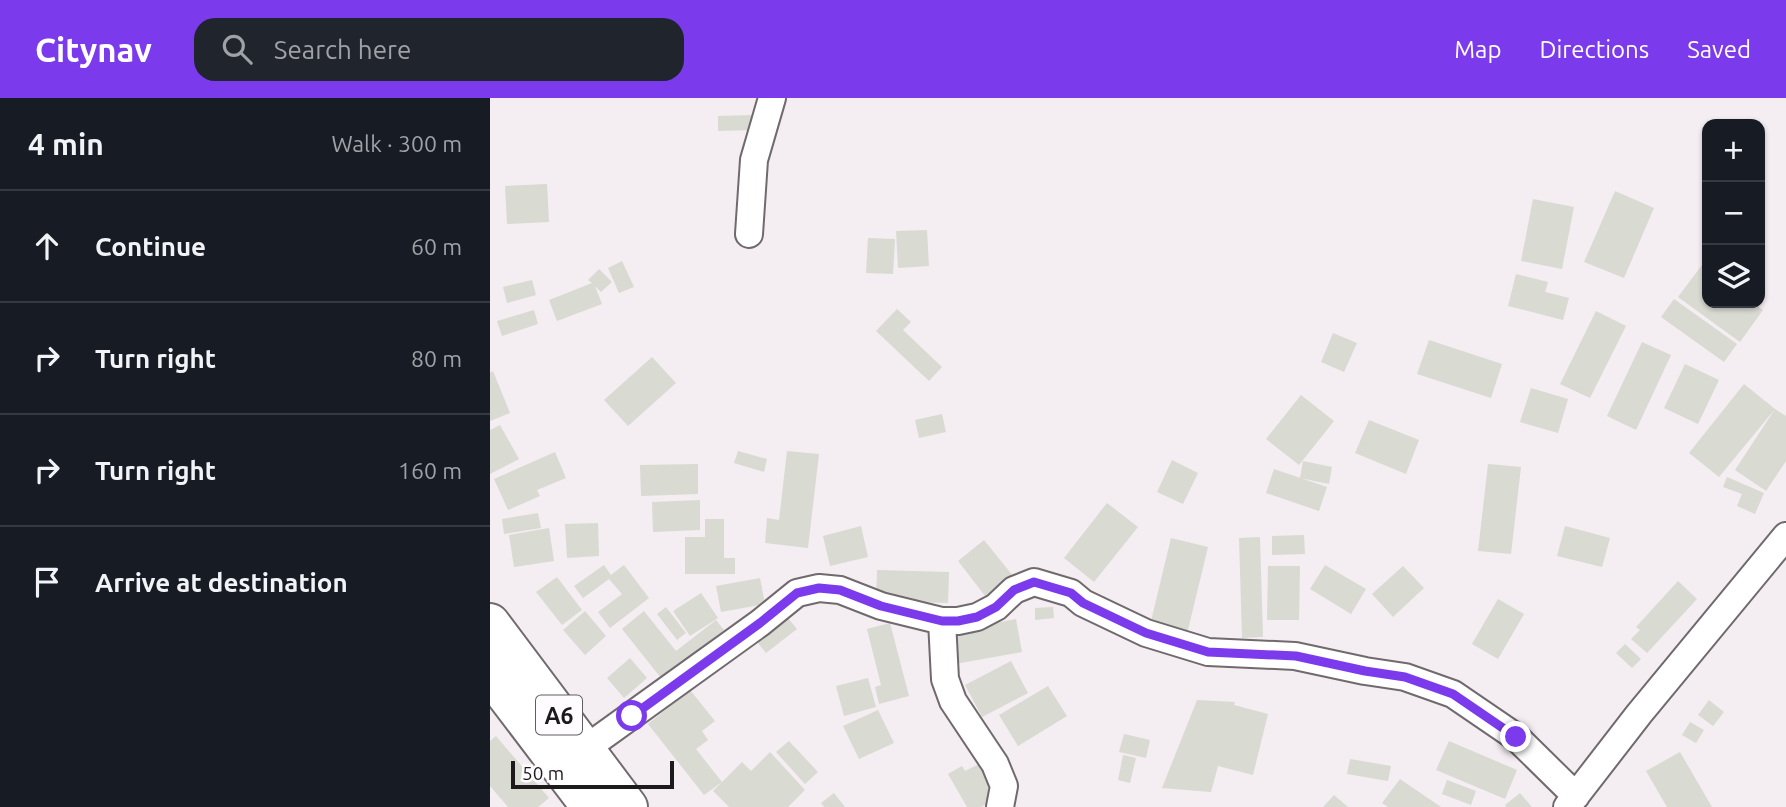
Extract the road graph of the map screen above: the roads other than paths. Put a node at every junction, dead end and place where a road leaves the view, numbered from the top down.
1 (772, 98) edge
2 (749, 234) dead end
3 (1786, 536) edge
4 (942, 621) junction
5 (490, 623) edge
6 (490, 674) edge
7 (584, 749) junction
8 (1571, 801) edge
9 (591, 807) edge
10 (628, 807) edge
11 (1000, 807) edge

1 - 2 street
3 - 8 street
4 - 7 street
4 - 8 street
4 - 11 street
5 - 7 highway, A6
6 - 9 highway, A6
7 - 10 highway, A6

